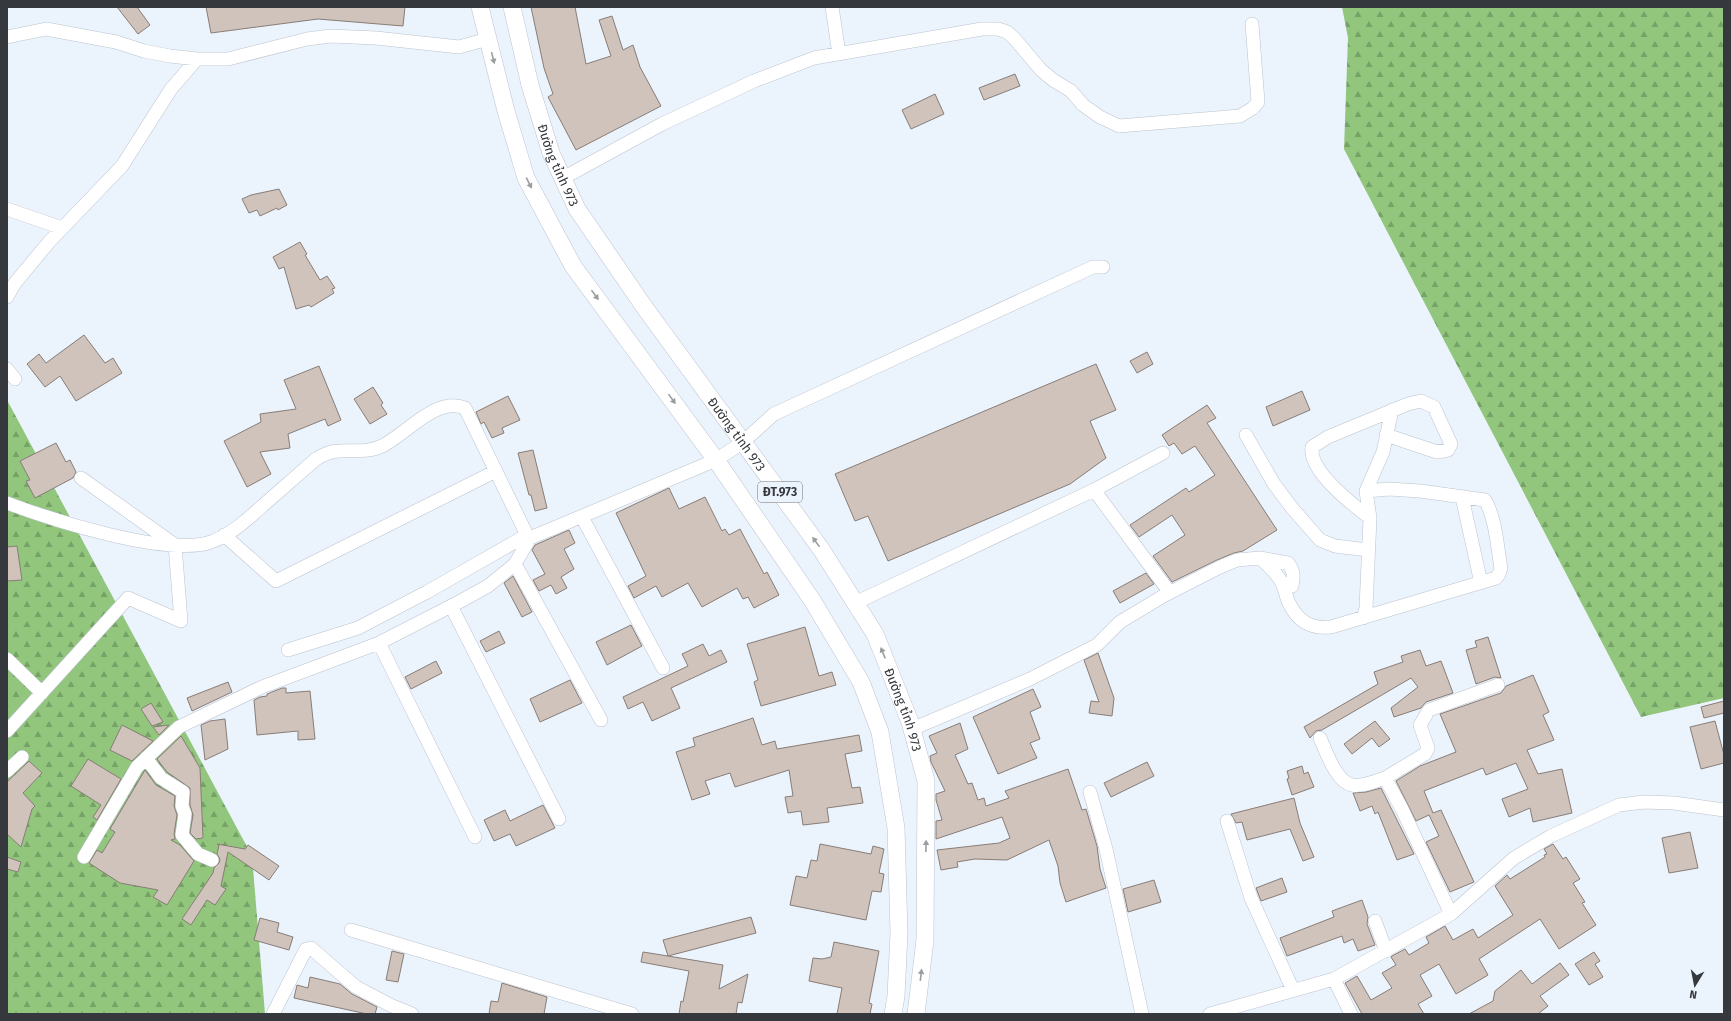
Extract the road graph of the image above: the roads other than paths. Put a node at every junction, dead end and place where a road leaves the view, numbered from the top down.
1 (480, 7) edge
2 (512, 7) edge
3 (832, 7) edge
4 (1252, 24) dead end
5 (7, 38) edge
6 (488, 39) junction
7 (839, 54) junction
8 (197, 59) junction
9 (563, 178) junction
10 (7, 209) edge
11 (62, 228) junction
12 (1103, 267) dead end
13 (7, 296) edge
14 (1392, 410) junction
15 (1246, 435) dead end
16 (1386, 435) junction
17 (743, 442) junction
18 (1163, 453) dead end
19 (716, 460) junction
20 (496, 472) junction
21 (81, 478) dead end
22 (1094, 490) junction
23 (1366, 491) junction
24 (1462, 497) junction
25 (7, 503) edge
26 (582, 517) junction
27 (1370, 518) junction
28 (224, 535) junction
29 (528, 536) junction
30 (175, 545) junction
31 (1368, 550) junction
32 (515, 564) junction
33 (1480, 583) junction
34 (1168, 590) dead end
35 (856, 603) junction
36 (451, 606) junction
37 (1363, 618) junction
38 (379, 643) junction
39 (288, 650) dead end
40 (7, 660) edge
41 (663, 668) dead end
42 (1498, 685) dead end
43 (42, 693) junction
44 (601, 720) dead end
45 (912, 729) junction
46 (7, 731) edge
47 (1320, 738) dead end
48 (22, 757) dead end
49 (146, 758) junction
50 (7, 771) edge
51 (1385, 778) junction
52 (1090, 792) dead end
53 (1724, 810) edge
54 (559, 819) dead end
55 (1227, 821) dead end
56 (475, 837) dead end
57 (84, 857) dead end
58 (212, 860) dead end
59 (1451, 914) junction
60 (1375, 921) dead end
61 (351, 930) dead end
62 (1386, 951) junction
63 (1334, 978) junction
64 (1293, 990) junction
65 (273, 1014) edge
66 (412, 1014) edge
67 (632, 1014) edge
68 (893, 1014) edge
69 (916, 1014) edge
70 (1142, 1014) edge
71 (1210, 1014) edge
72 (1352, 1014) edge

1 - 6 main road, ĐT.973
2 - 9 main road, Đường tỉnh 973 / ĐT.973
3 - 7 street
4 - 7 street
5 - 8 street
6 - 8 street
6 -> 19 main road, ĐT.973
7 - 9 street
8 - 11 street
9 - 17 main road, Đường tỉnh 973 / ĐT.973
10 - 11 street
11 - 13 street
12 - 17 street
14 - 16 street
14 - 16 street
14 - 27 street
15 - 31 street
16 - 23 street
17 - 19 street
35 -> 17 main road, Đường tỉnh 973 / ĐT.973
18 - 22 street
19 - 26 street
19 - 68 main road, ĐT.973
20 - 28 street
20 - 28 street
20 - 29 street
21 - 30 street
22 - 34 street
22 - 35 street
23 - 24 street
23 - 27 street
24 - 33 street
24 - 33 street
25 - 30 street
26 - 29 street
26 - 41 street
27 - 31 street
28 - 30 street
29 - 32 street
29 - 39 street
30 - 43 street
31 - 37 street
32 - 36 street
32 - 44 street
33 - 37 street
45 -> 35 main road, Đường tỉnh 973 / ĐT.973
36 - 38 street
36 - 54 street
37 - 45 street
38 - 49 street
38 - 56 street
40 - 43 street
42 - 51 street
43 - 46 street
69 -> 45 main road, Đường tỉnh 973 / ĐT.973
47 - 51 street
48 - 50 street
49 - 57 street
49 - 58 street
51 - 59 street
52 - 70 street
53 - 59 street
55 - 64 street
59 - 62 street
60 - 62 street
61 - 67 street
62 - 63 street
63 - 64 street
63 - 72 street
64 - 71 street
65 - 66 street

